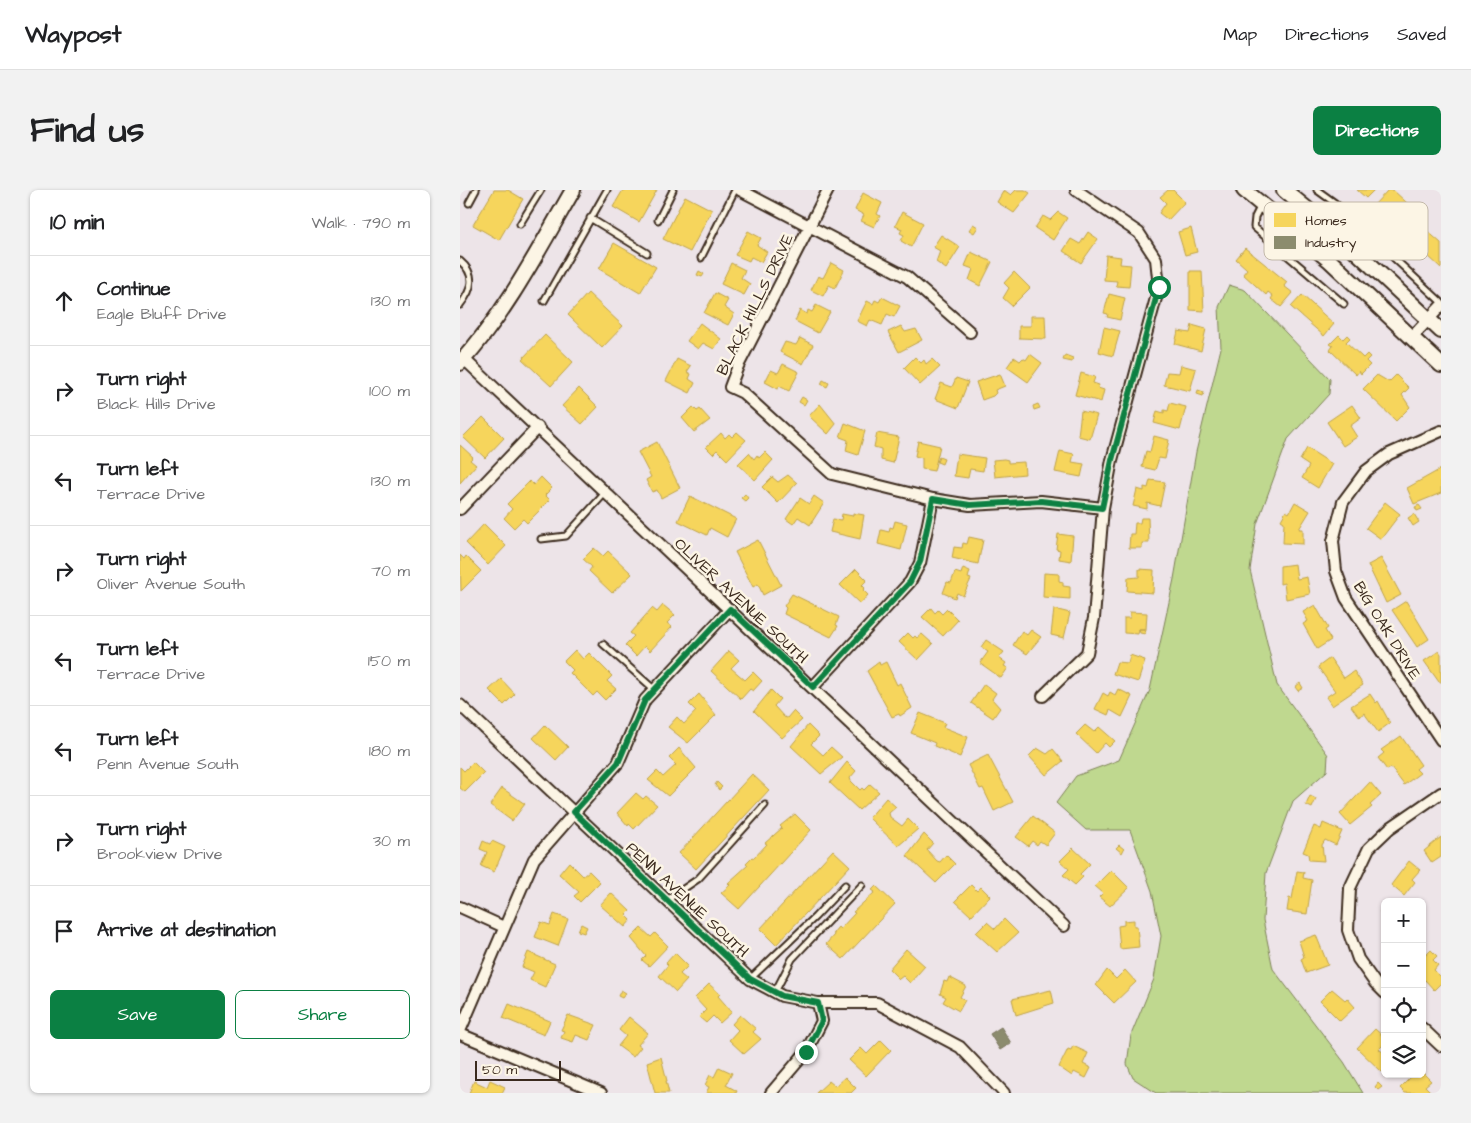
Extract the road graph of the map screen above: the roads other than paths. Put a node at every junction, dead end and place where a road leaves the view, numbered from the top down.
1 (476, 190) edge
2 (541, 190) edge
3 (572, 190) edge
4 (607, 190) edge
5 (673, 190) edge
6 (735, 190) edge
7 (740, 190) edge
8 (828, 190) edge
9 (1076, 190) edge
10 (1244, 190) edge
11 (1284, 190) edge
12 (1317, 190) edge
13 (1298, 202) edge
14 (1334, 202) edge
15 (469, 203) dead end
16 (1262, 203) joint
17 (590, 218) junction
18 (658, 220) dead end
19 (520, 224) dead end
20 (809, 226) junction
21 (1264, 236) edge
22 (647, 253) dead end
23 (701, 258) dead end
24 (1293, 260) edge
25 (1329, 260) edge
26 (1365, 260) edge
27 (1396, 260) edge
28 (460, 261) edge
29 (544, 301) dead end
30 (1441, 302) edge
31 (1344, 304) dead end
32 (460, 305) edge
33 (1441, 306) edge
34 (1428, 320) junction
35 (1441, 331) edge
36 (970, 332) dead end
37 (1412, 337) junction
38 (461, 359) edge
39 (1441, 365) edge
40 (538, 428) junction
41 (1441, 431) edge
42 (606, 492) junction
43 (933, 499) junction
44 (1102, 508) junction
45 (460, 509) edge
46 (540, 539) dead end
47 (730, 609) junction
48 (603, 644) dead end
49 (813, 687) junction
50 (655, 690) junction
51 (1043, 696) dead end
52 (460, 705) edge
53 (1441, 740) edge
54 (1441, 793) edge
55 (765, 805) dead end
56 (574, 812) junction
57 (845, 885) dead end
58 (862, 885) dead end
59 (667, 900) junction
60 (460, 907) edge
61 (1064, 926) dead end
62 (504, 927) junction
63 (750, 979) junction
64 (1381, 989) edge
65 (775, 992) junction
66 (818, 1003) junction
67 (460, 1032) edge
68 (1426, 1032) edge
69 (1441, 1046) edge
70 (601, 1093) edge
71 (771, 1093) edge
72 (1004, 1093) edge

1 - 15 lane
2 - 19 lane
3 - 38 main road
4 - 17 lane
5 - 18 lane
6 - 23 lane
7 - 20 street
8 - 20 street, BLACK HILLS DRIVE
9 - 44 street
10 - 16 main road
11 - 13 main road
12 - 14 lane
16 - 21 lane
17 - 22 lane
17 - 29 lane
20 - 36 street
20 - 43 street, BLACK HILLS DRIVE
24 - 31 lane
25 - 37 main road
26 - 34 main road
27 - 30 lane
28 - 32 lane
33 - 34 street
34 - 35 main road
34 - 37 street
37 - 39 main road
38 - 40 street, OLIVER AVENUE SOUTH
40 - 42 street, OLIVER AVENUE SOUTH
40 - 45 street
41 - 53 street, BIG OAK DRIVE
42 - 46 lane
42 - 47 street, OLIVER AVENUE SOUTH
43 - 44 street, BLACK HILLS DRIVE
43 - 49 street
44 - 51 street
47 - 49 street, OLIVER AVENUE SOUTH
47 - 50 street
48 - 50 lane
49 - 61 street, OLIVER AVENUE SOUTH
50 - 56 street
52 - 56 street, PENN AVENUE SOUTH
54 - 64 street
55 - 59 lane
56 - 59 street, PENN AVENUE SOUTH
56 - 62 street
57 - 63 lane
58 - 65 lane
59 - 63 street, PENN AVENUE SOUTH
60 - 62 street
62 - 67 street
63 - 65 street, PENN AVENUE SOUTH
65 - 66 street, PENN AVENUE SOUTH
66 - 71 street
66 - 72 street, PENN AVENUE SOUTH
67 - 70 street
68 - 69 street

